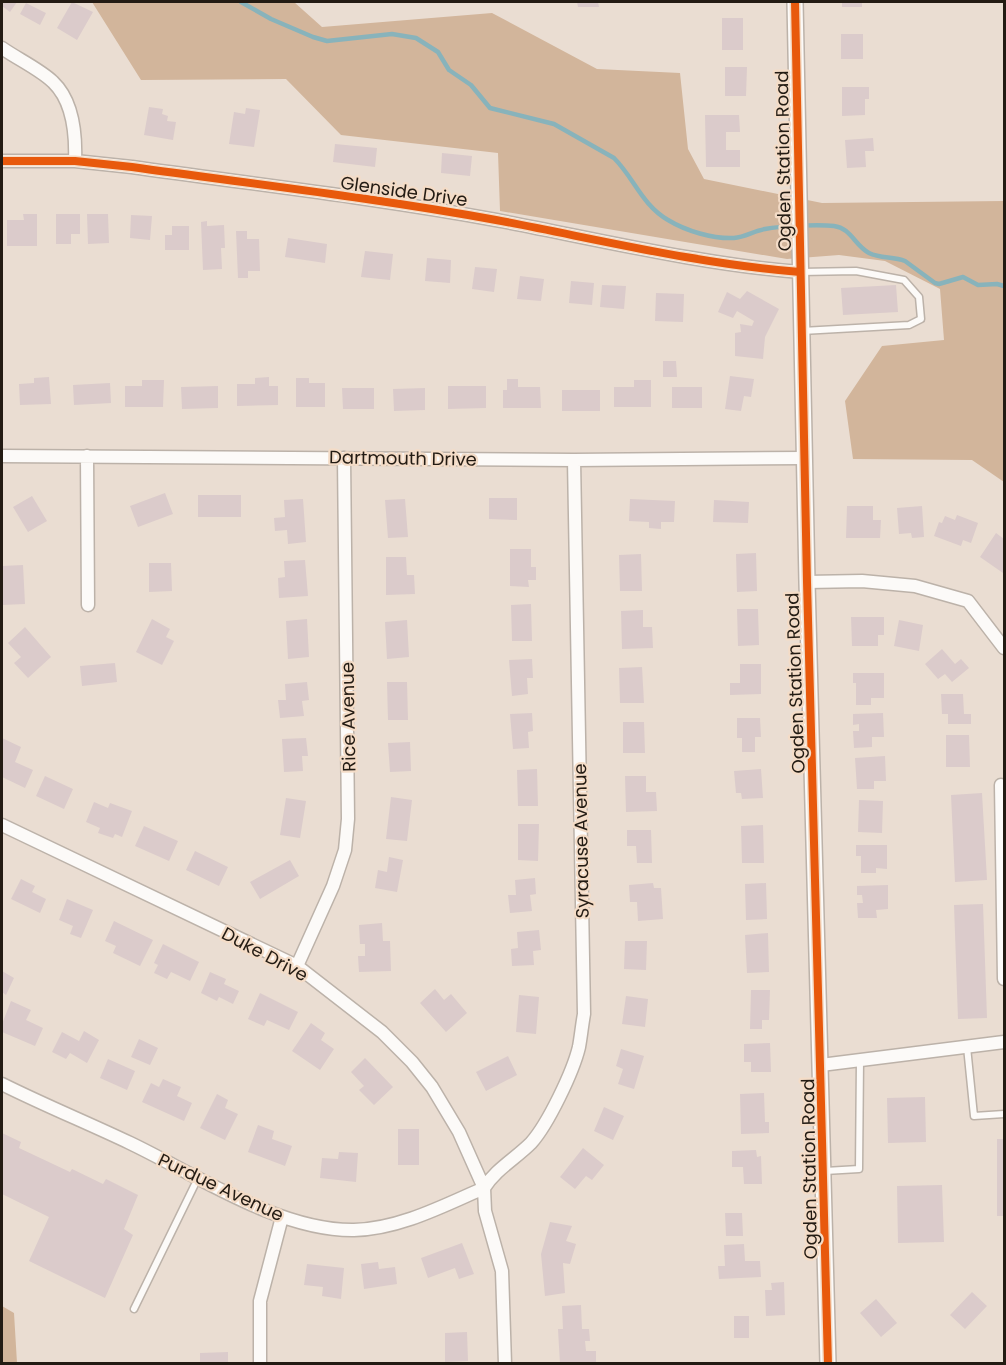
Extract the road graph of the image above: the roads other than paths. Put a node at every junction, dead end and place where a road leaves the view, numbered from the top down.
1 (795, 2) edge
2 (2, 48) edge
3 (2, 161) edge
4 (75, 161) junction
5 (800, 272) junction
6 (801, 331) junction
7 (2, 456) edge
8 (87, 456) junction
9 (344, 458) junction
10 (804, 458) junction
11 (574, 460) junction
12 (807, 582) junction
13 (88, 605) dead end
14 (1005, 648) edge
15 (1001, 785) dead end
16 (2, 825) edge
17 (1004, 871) edge
18 (297, 966) junction
19 (1005, 979) edge
20 (1005, 1042) edge
21 (967, 1047) junction
22 (860, 1060) junction
23 (821, 1065) junction
24 (2, 1084) edge
25 (1005, 1114) edge
26 (824, 1171) junction
27 (198, 1178) junction
28 (484, 1188) junction
29 (282, 1216) junction
30 (134, 1309) dead end
31 (260, 1364) edge
32 (505, 1364) edge
33 (828, 1364) edge

1 - 5 street, Ogden Station Road
2 - 4 street
3 - 4 street, Glenside Drive
4 - 5 street, Glenside Drive
5 - 6 street, Ogden Station Road
5 - 6 lane
6 - 10 street, Ogden Station Road
7 - 8 street, Dartmouth Drive
8 - 9 street, Dartmouth Drive
8 - 13 street
9 - 11 street, Dartmouth Drive
9 - 18 street, Rice Avenue
10 - 11 street, Dartmouth Drive
10 - 12 street, Ogden Station Road
11 - 28 street, Syracuse Avenue
12 - 14 street
12 - 23 street, Ogden Station Road
15 - 17 street
16 - 18 street, Duke Drive
17 - 19 street
18 - 28 street, Duke Drive
20 - 21 street
21 - 22 street
21 - 25 lane
22 - 23 street
22 - 26 lane
23 - 26 street, Ogden Station Road
24 - 27 street, Purdue Avenue
26 - 33 street, Ogden Station Road
27 - 29 street, Purdue Avenue
27 - 30 lane
28 - 29 street, Purdue Avenue
28 - 32 street, Duke Drive
29 - 31 street

